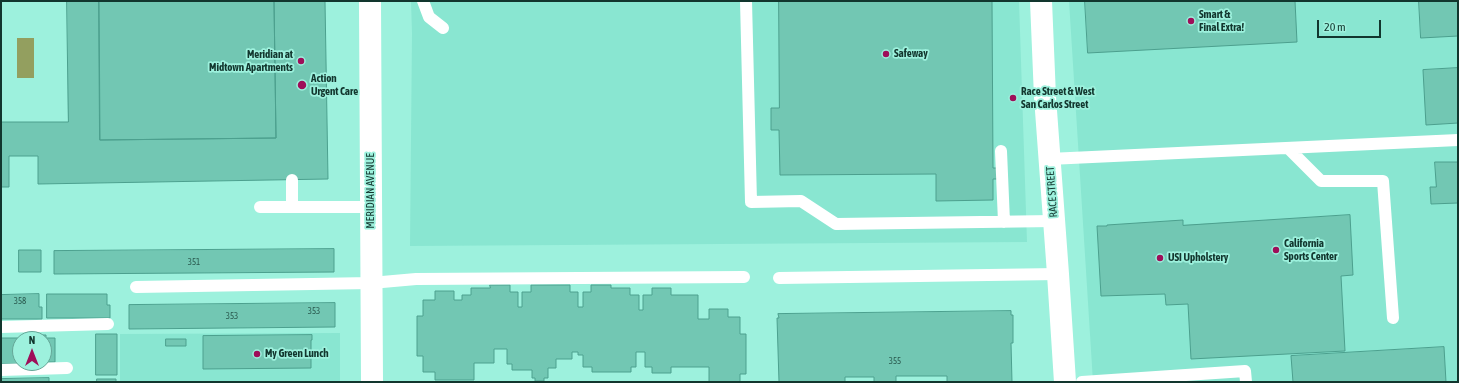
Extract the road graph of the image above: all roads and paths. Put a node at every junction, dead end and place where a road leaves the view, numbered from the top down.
1 (370, 1) edge
2 (423, 1) edge
3 (746, 1) edge
4 (1041, 1) edge
5 (443, 28) dead end
6 (1458, 140) edge
7 (1288, 148) junction
8 (1001, 151) dead end
9 (1049, 159) junction
10 (292, 180) dead end
11 (260, 207) dead end
12 (292, 207) junction
13 (371, 207) junction
14 (1054, 221) junction
15 (1004, 222) junction
16 (1058, 274) junction
17 (744, 277) dead end
18 (778, 278) dead end
19 (371, 283) junction
20 (136, 287) dead end
21 (1393, 318) dead end
22 (108, 324) dead end
23 (1, 327) edge
24 (67, 368) dead end
25 (1, 370) edge
26 (372, 382) edge
27 (1064, 382) edge
28 (1082, 382) edge
29 (1246, 382) edge

1 - 13 main road, MERIDIAN AVENUE
2 - 5 lane
3 - 15 lane
4 - 9 main road, RACE STREET
6 - 7 lane
7 - 9 lane
7 - 21 lane
8 - 15 lane
9 - 14 main road, RACE STREET
10 - 12 lane
11 - 12 lane
12 - 13 lane
13 - 19 main road, MERIDIAN AVENUE
14 - 15 lane
14 - 16 main road, RACE STREET
16 - 18 lane
16 - 27 main road, RACE STREET
17 - 19 lane
19 - 20 lane
19 - 26 main road, MERIDIAN AVENUE
22 - 23 lane
24 - 25 lane
28 - 29 lane

